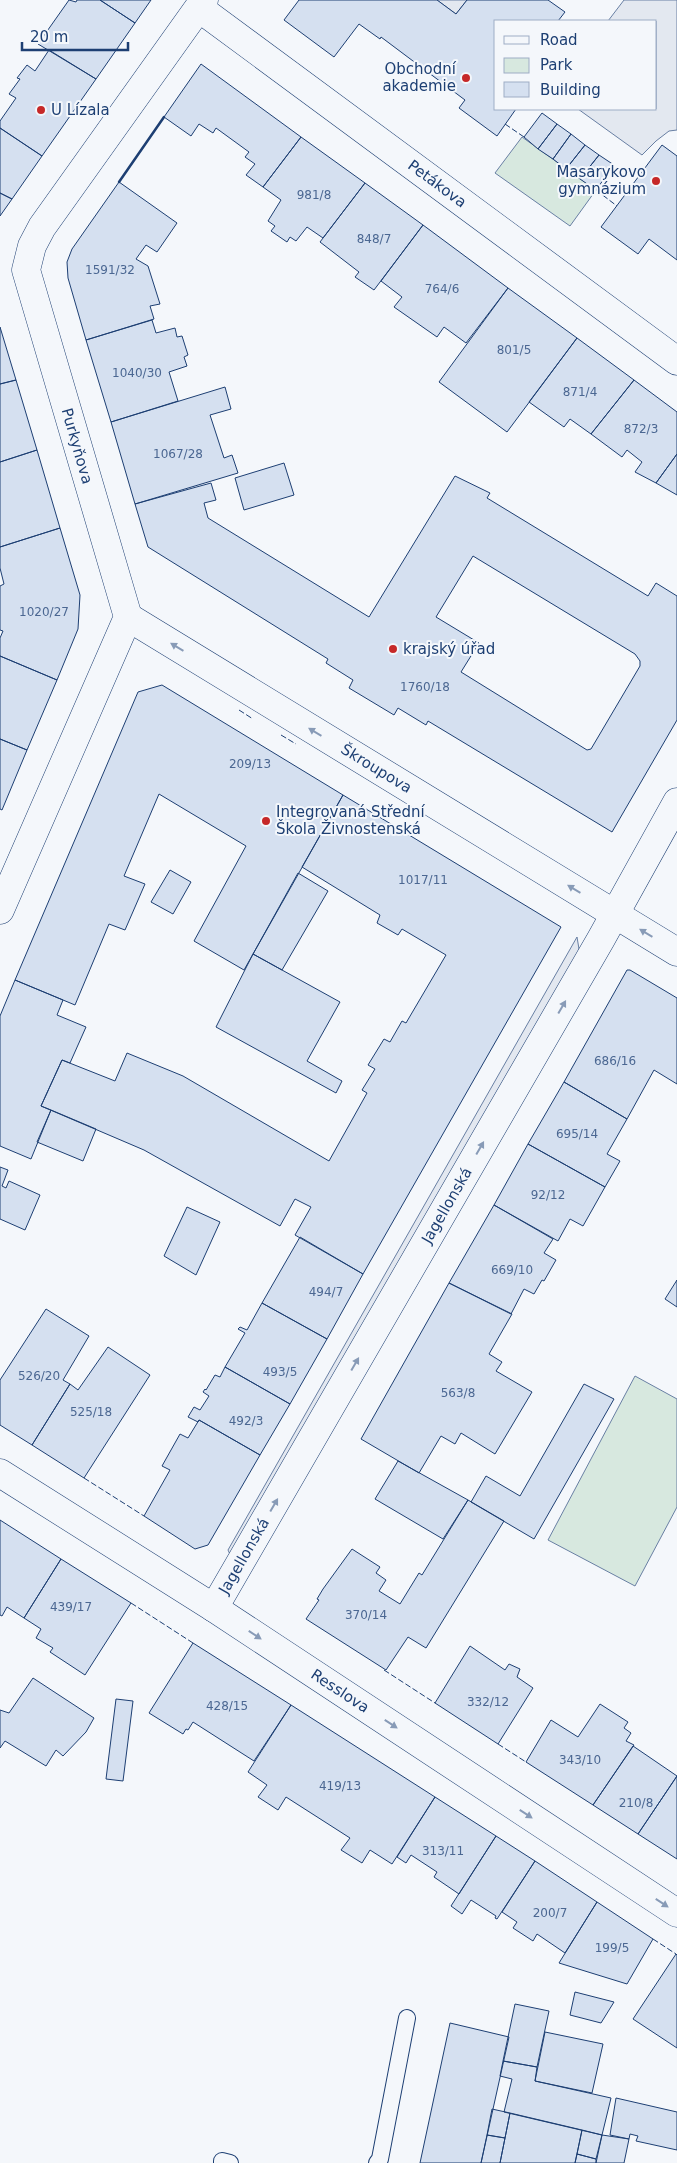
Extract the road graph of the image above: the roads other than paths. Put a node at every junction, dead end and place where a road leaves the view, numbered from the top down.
1 (201, 4) edge
2 (677, 361) edge
3 (128, 617) junction
4 (677, 802) edge
5 (0, 910) edge
6 (615, 914) junction
7 (677, 952) edge
8 (0, 1473) edge
9 (214, 1608) junction
10 (677, 1913) edge
11 (407, 2018) dead end
12 (222, 2163) edge
13 (230, 2163) edge
14 (377, 2163) edge

1 - 2 street, Petákova
1 - 3 street, Purkyňova
3 - 5 street
6 -> 3 street, Škroupova
4 - 6 street, Jagellonská
7 -> 6 street, Škroupova
9 -> 6 street, Jagellonská
8 - 9 street, Resslova
9 -> 10 street, Resslova
11 - 14 lane
12 - 13 lane

